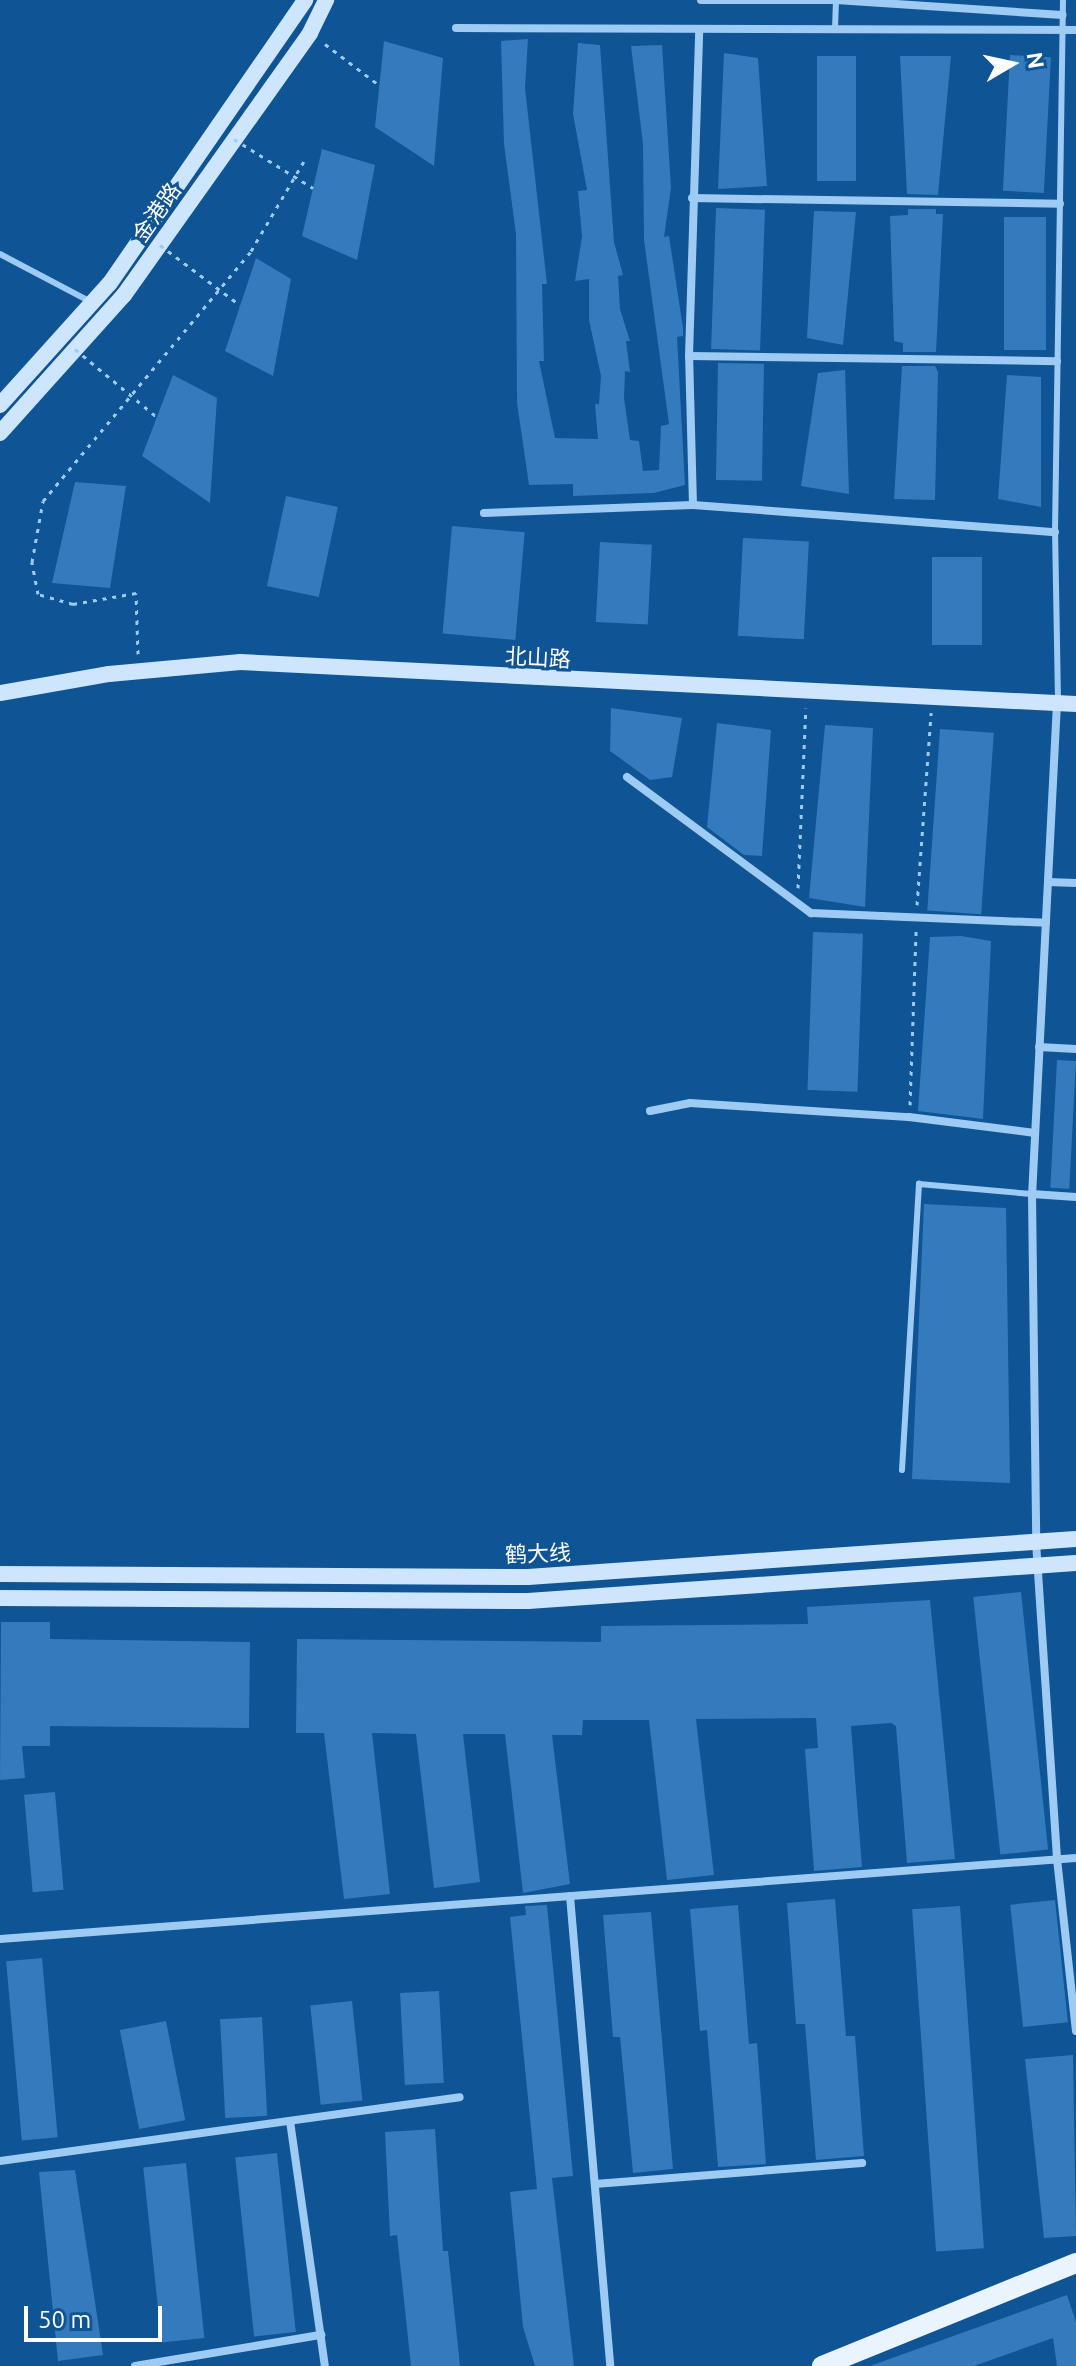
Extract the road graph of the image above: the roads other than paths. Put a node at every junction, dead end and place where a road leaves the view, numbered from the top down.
1 (305, 0) edge
2 (326, 0) edge
3 (701, 0) edge
4 (836, 0) edge
5 (1063, 0) edge
6 (1063, 15) junction
7 (456, 28) dead end
8 (699, 29) junction
9 (835, 29) junction
10 (1063, 30) junction
11 (1076, 30) edge
12 (692, 198) junction
13 (1060, 204) junction
14 (0, 254) edge
15 (92, 303) junction
16 (689, 356) junction
17 (1057, 361) junction
18 (0, 405) edge
19 (0, 433) edge
20 (693, 505) junction
21 (484, 513) dead end
22 (1055, 532) junction
23 (0, 693) edge
24 (1057, 703) junction
25 (1076, 704) edge
26 (627, 777) dead end
27 (1048, 882) junction
28 (1076, 883) edge
29 (1046, 923) junction
30 (1039, 1047) junction
31 (1076, 1049) edge
32 (650, 1111) dead end
33 (1035, 1133) junction
34 (1032, 1194) junction
35 (1076, 1197) edge
36 (902, 1470) dead end
37 (1076, 1539) edge
38 (1036, 1542) junction
39 (1076, 1563) edge
40 (1038, 1566) junction
41 (0, 1574) edge
42 (0, 1598) edge
43 (1076, 1858) edge
44 (1057, 1859) junction
45 (570, 1896) junction
46 (0, 1939) edge
47 (1076, 2031) edge
48 (460, 2097) dead end
49 (290, 2121) junction
50 (0, 2161) edge
51 (862, 2163) dead end
52 (595, 2184) junction
53 (1076, 2263) edge
54 (321, 2335) junction
55 (135, 2366) edge
56 (325, 2366) edge
57 (610, 2366) edge
58 (822, 2366) edge

1 - 15 main road, 金港路
2 - 19 main road, 金港路
3 - 4 street
4 - 6 street
4 - 9 lane
5 - 6 lane
6 - 10 lane
7 - 8 street
8 - 9 street
8 - 12 street
9 - 10 street
10 - 11 street
10 - 13 lane
12 - 13 street
12 - 16 street
13 - 17 lane
14 - 15 lane
15 - 18 main road, 金港路
16 - 17 street
16 - 20 street
17 - 22 lane
20 - 21 street
20 - 22 street
22 - 24 lane
23 - 24 main road, 北山路
24 - 25 main road, 北山路
24 - 27 street
26 - 29 street
27 - 28 street
27 - 29 street
29 - 30 street
30 - 31 street
30 - 33 street
32 - 33 street
33 - 34 street
34 - 35 street
34 - 36 lane
34 - 38 street
37 - 38 main road, 鹤大线
38 - 40 street
38 - 41 main road, 鹤大线
39 - 40 main road, 鹤大线
40 - 42 main road, 鹤大线
40 - 44 street
43 - 44 street
44 - 45 street
44 - 47 street
45 - 46 street
45 - 52 street
48 - 49 street
49 - 50 street
49 - 54 street
51 - 52 street
52 - 57 street
53 - 58 main road
54 - 55 street
54 - 56 street

